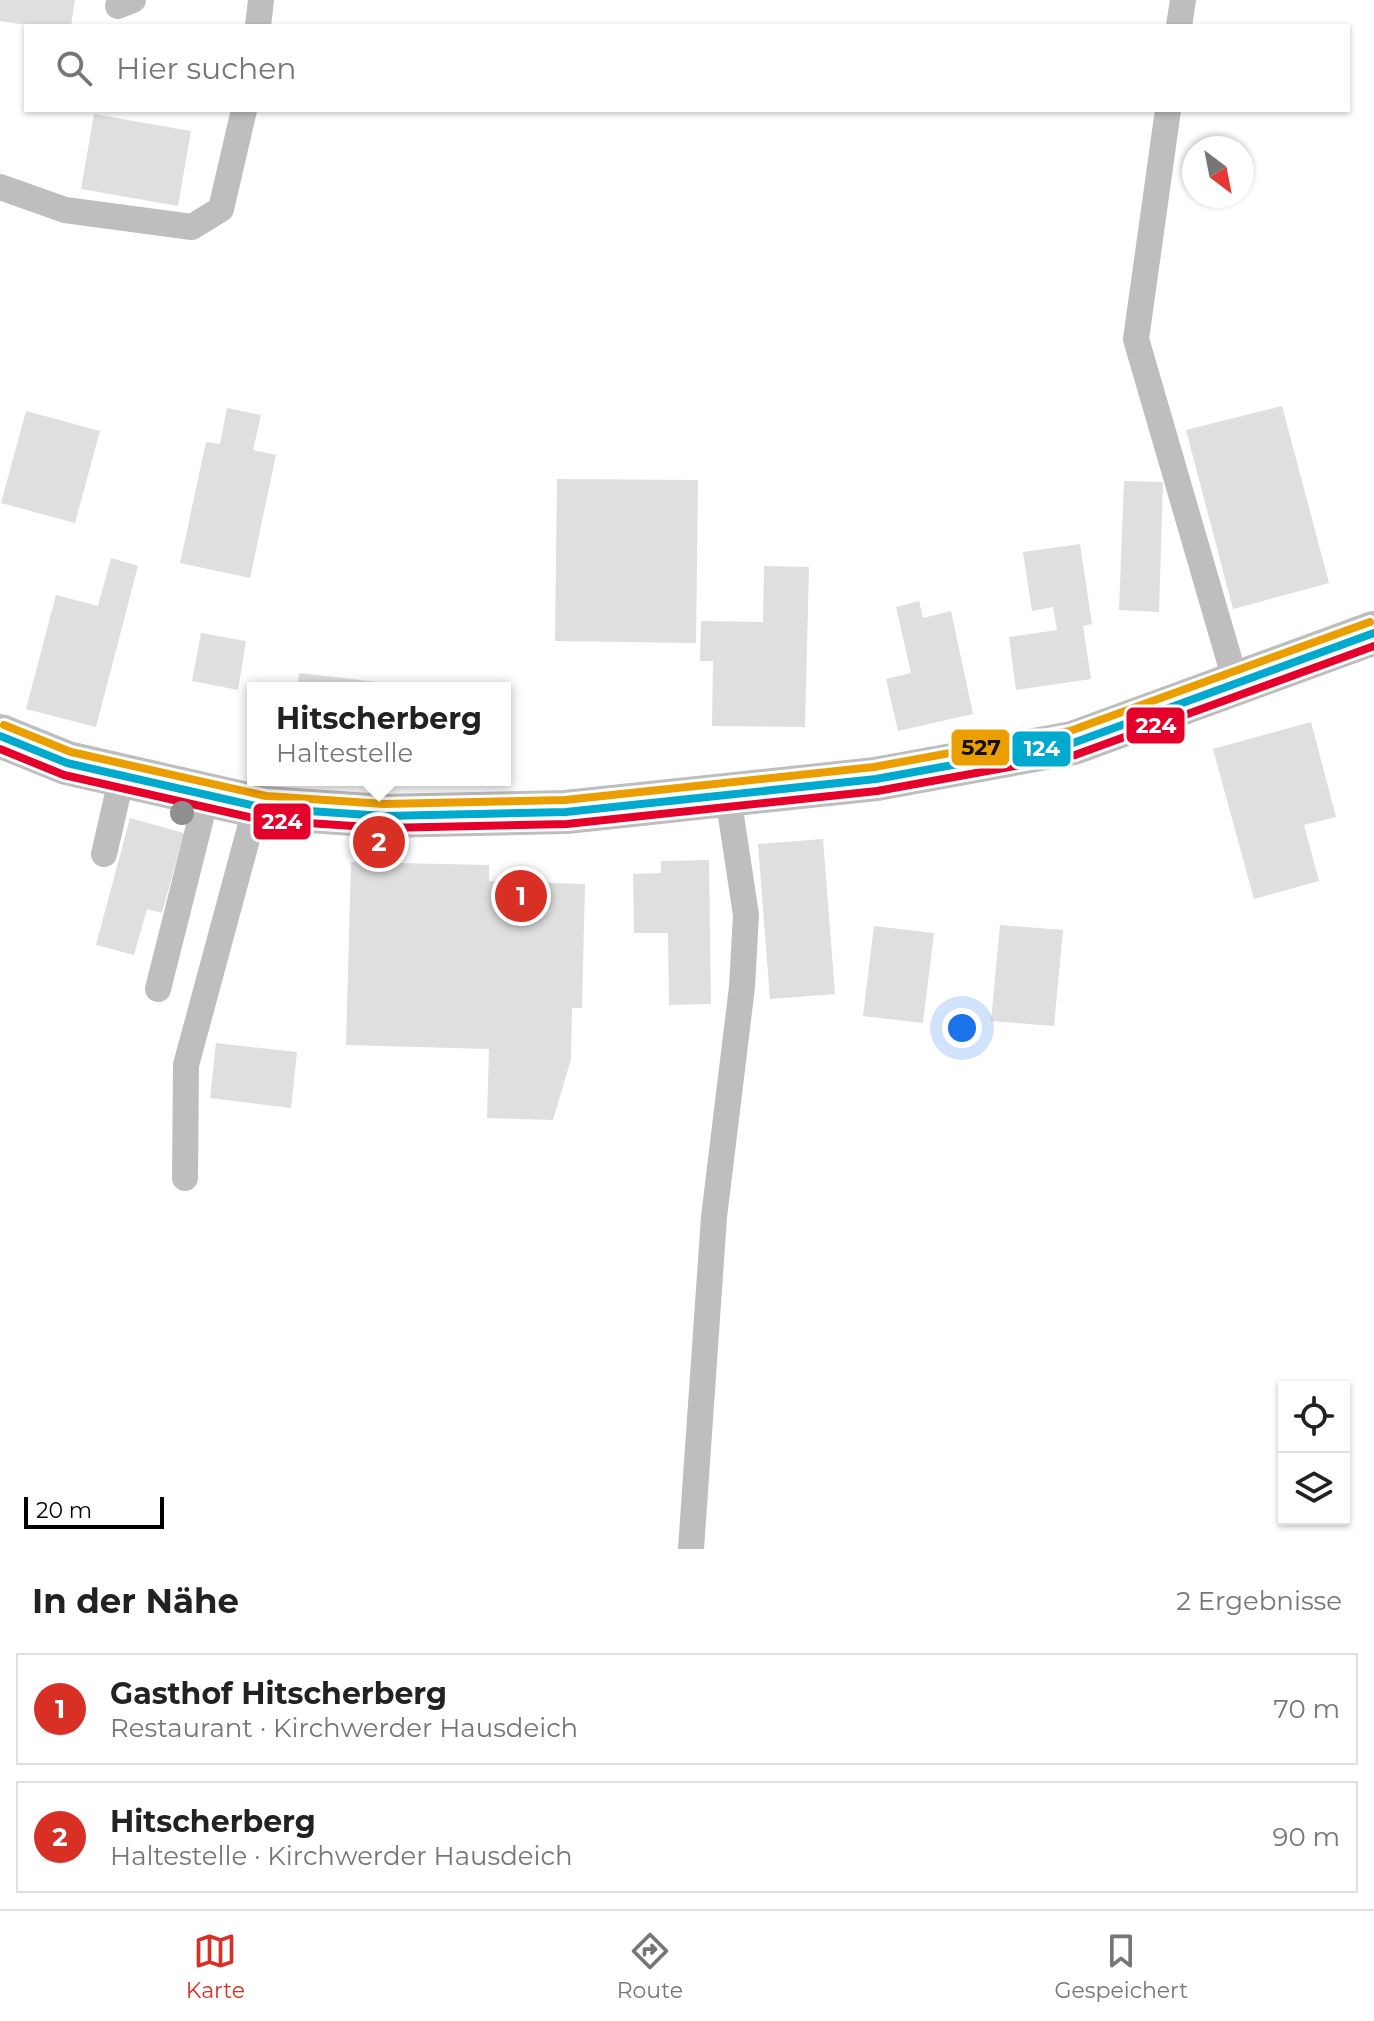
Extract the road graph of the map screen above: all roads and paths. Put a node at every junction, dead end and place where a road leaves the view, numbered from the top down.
1 (261, 0) edge
2 (1183, 0) edge
3 (258, 24) edge
4 (1179, 24) edge
5 (244, 112) edge
6 (1168, 112) edge
7 (0, 187) edge
8 (1374, 633) edge
9 (1236, 683) junction
10 (0, 736) edge
11 (122, 776) junction
12 (207, 794) junction
13 (728, 796) junction
14 (256, 806) junction
15 (104, 854) dead end
16 (158, 989) dead end
17 (185, 1178) dead end
18 (691, 1549) edge

1 - 3 lane
2 - 4 lane
5 - 7 lane
6 - 9 lane
8 - 9 street
9 - 13 street
10 - 11 street
11 - 12 street
11 - 15 lane
12 - 14 street
12 - 16 lane
13 - 14 street
13 - 18 lane
14 - 17 lane

